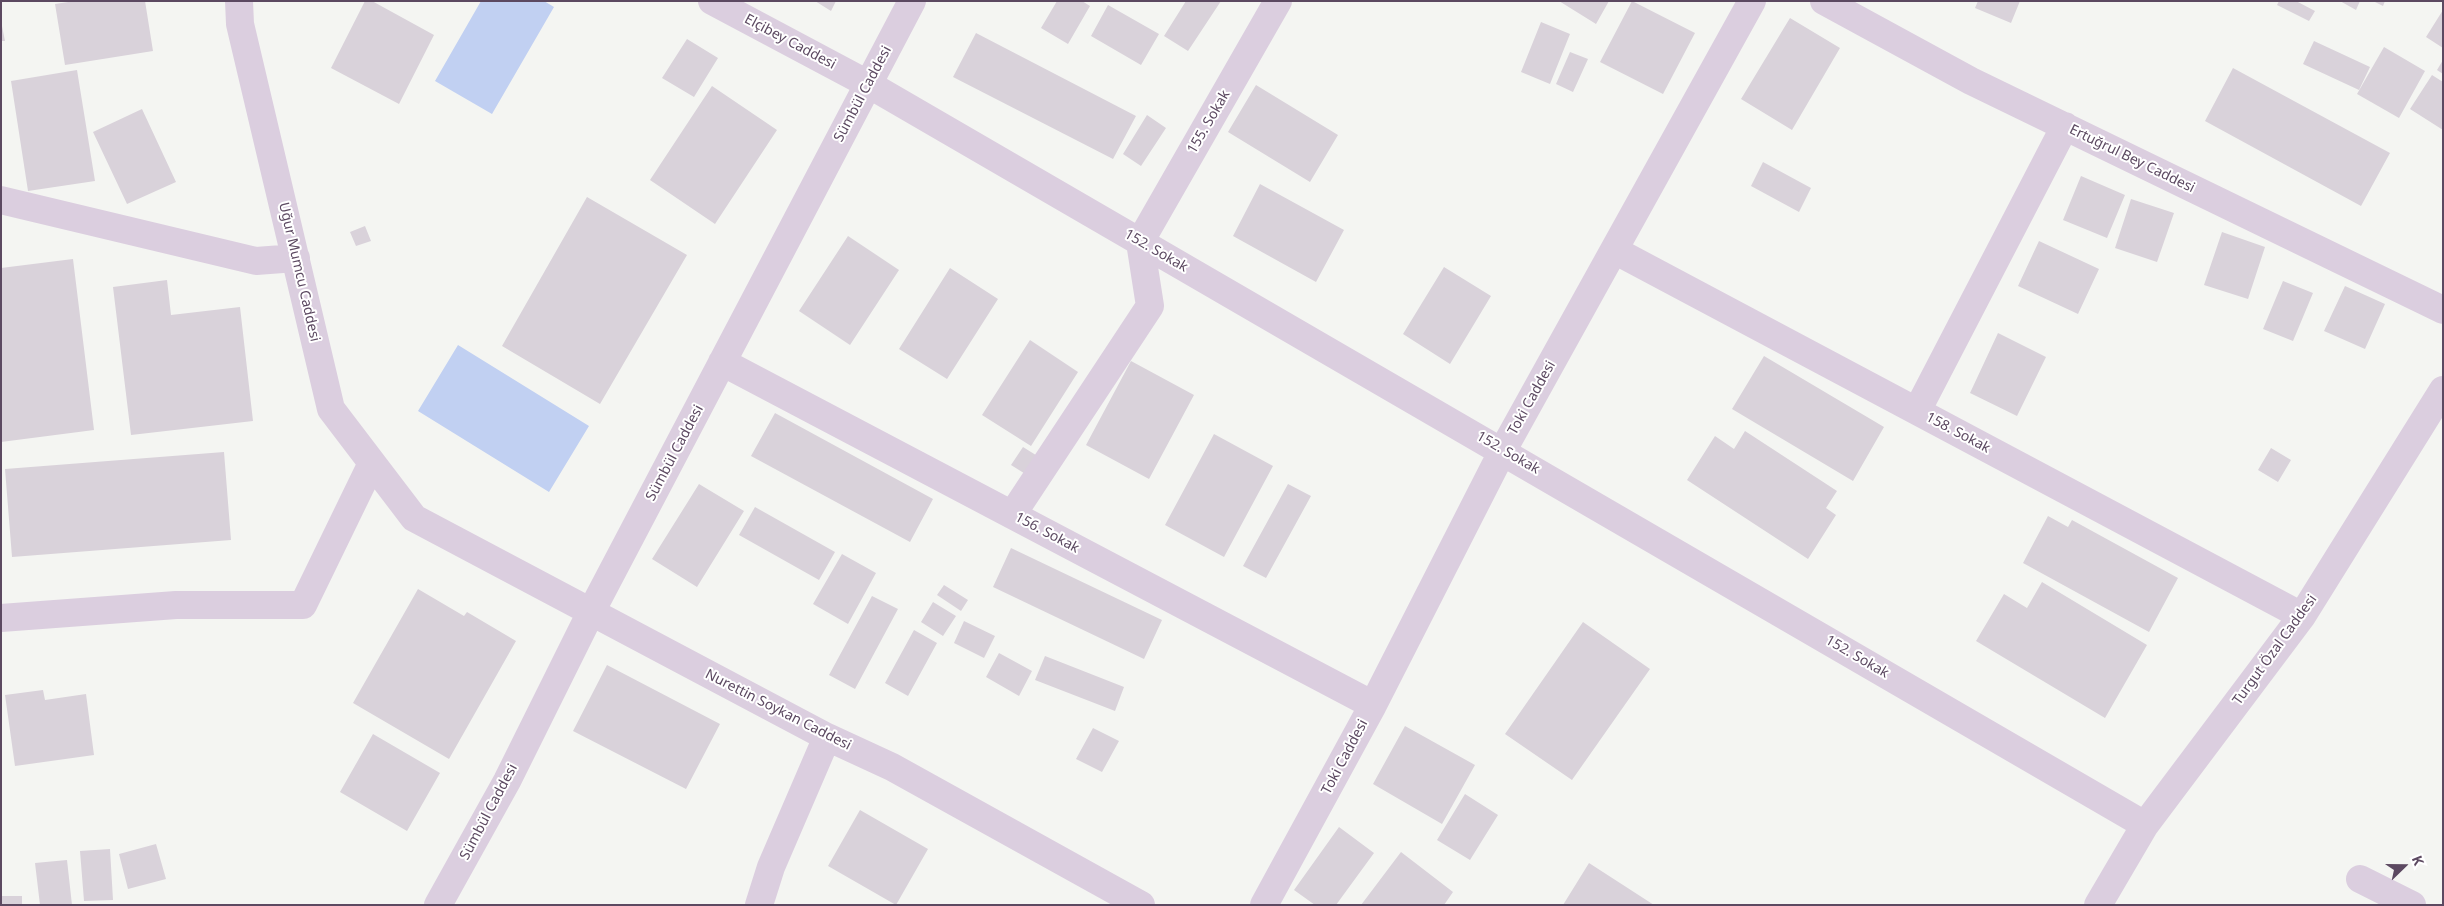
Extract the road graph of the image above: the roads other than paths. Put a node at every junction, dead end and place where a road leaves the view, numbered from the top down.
1 (239, 1) edge
2 (712, 1) edge
3 (912, 1) edge
4 (1278, 1) edge
5 (1752, 1) edge
6 (1824, 1) edge
7 (868, 84) junction
8 (2064, 126) junction
9 (1, 200) edge
10 (1140, 242) junction
11 (1614, 250) junction
12 (296, 258) junction
13 (2443, 310) edge
14 (722, 362) junction
15 (2443, 390) edge
16 (1917, 411) junction
17 (1503, 450) junction
18 (372, 463) junction
19 (1012, 515) junction
20 (414, 518) joint
21 (591, 612) junction
22 (2302, 616) junction
23 (1, 618) edge
24 (1373, 705) junction
25 (826, 737) junction
26 (2145, 826) junction
27 (2360, 879) dead end
28 (438, 905) edge
29 (759, 905) edge
30 (1141, 905) edge
31 (1264, 905) edge
32 (2098, 905) edge
33 (2412, 905) edge

1 - 12 street, Uğur Mumcu Caddesi
2 - 7 street, Elçibey Caddesi
3 - 7 street, Sümbül Caddesi
4 - 10 street, 155. Sokak
5 - 11 street, Toki Caddesi
6 - 8 street, Ertuğrul Bey Caddesi
7 - 10 street, 152. Sokak
7 - 14 street, Sümbül Caddesi
8 - 13 street, Ertuğrul Bey Caddesi
8 - 16 street
9 - 12 street
10 - 17 street, 152. Sokak
10 - 19 street
11 - 16 street, 158. Sokak
11 - 17 street, Toki Caddesi
12 - 18 street, Uğur Mumcu Caddesi
14 - 19 street, 156. Sokak
14 - 21 street, Sümbül Caddesi
15 - 22 street, Turgut Özal Caddesi
16 - 22 street, 158. Sokak
17 - 24 street, Toki Caddesi
17 - 26 street, 152. Sokak
18 - 20 street, Uğur Mumcu Caddesi
18 - 23 street
19 - 24 street, 156. Sokak
20 - 21 street, Nurettin Soykan Caddesi
21 - 25 street, Nurettin Soykan Caddesi
21 - 28 street, Sümbül Caddesi
22 - 26 street, Turgut Özal Caddesi
24 - 31 street, Toki Caddesi
25 - 29 street
25 - 30 street, Nurettin Soykan Caddesi
26 - 32 street, Turgut Özal Caddesi
27 - 33 street

